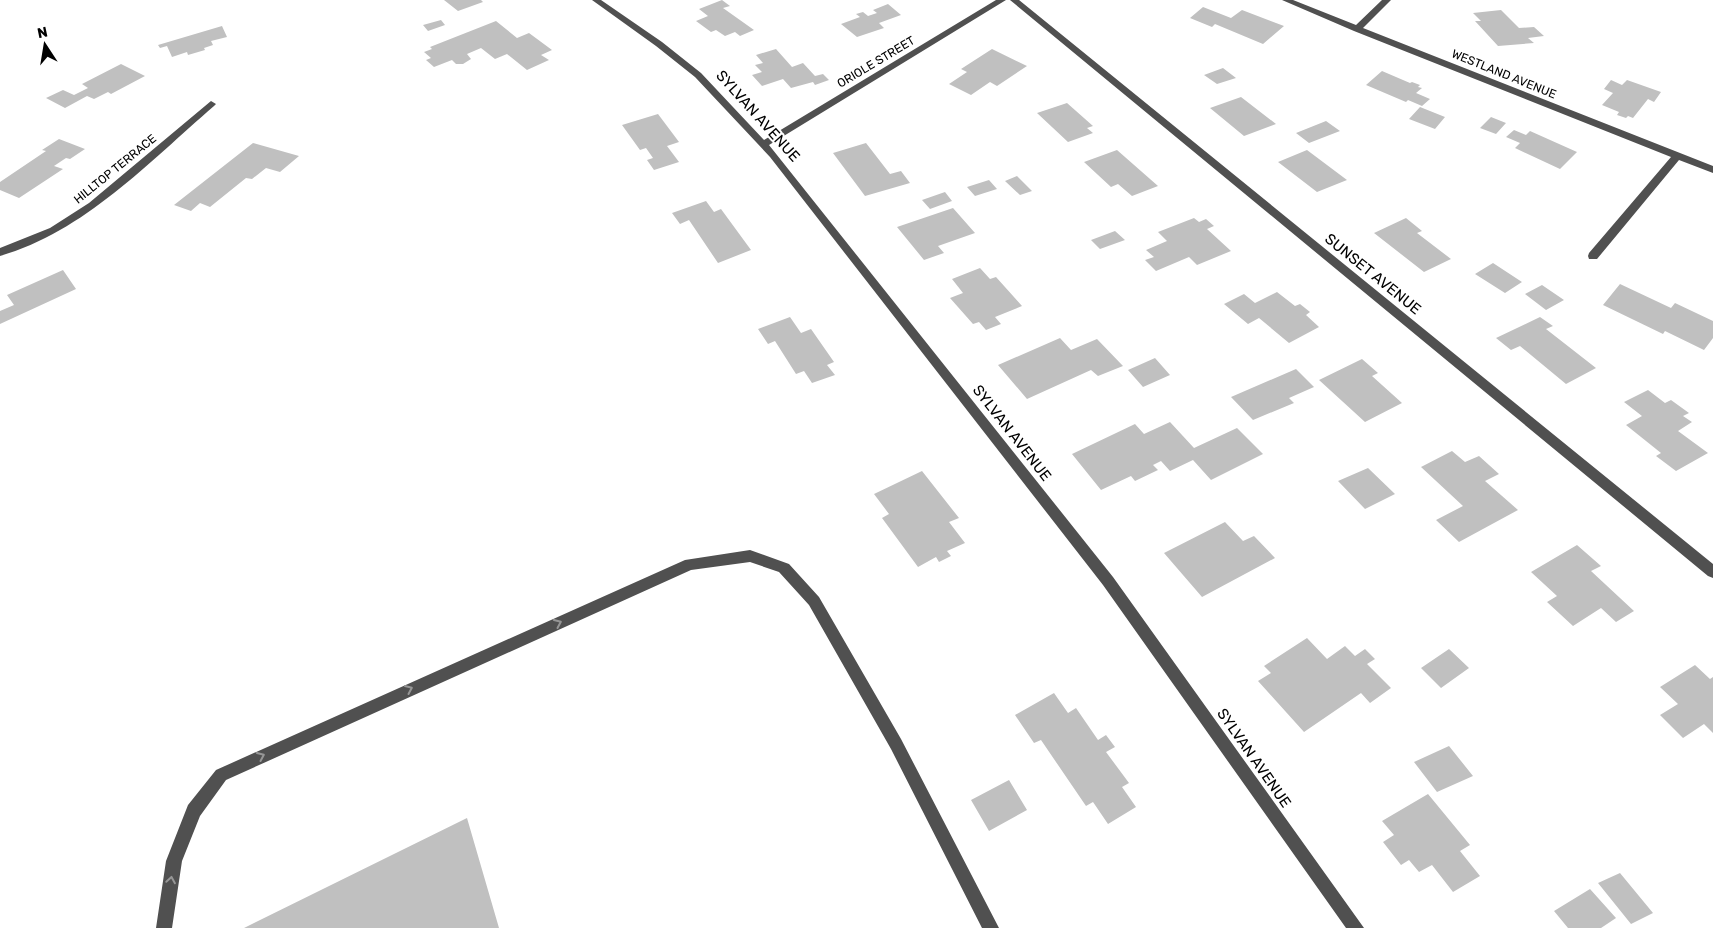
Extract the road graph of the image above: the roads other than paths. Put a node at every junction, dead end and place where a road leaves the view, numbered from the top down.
1 (596, 0) edge
2 (1002, 0) edge
3 (1014, 0) edge
4 (1286, 0) edge
5 (1387, 0) edge
6 (1357, 29) junction
7 (211, 104) dead end
8 (763, 145) junction
9 (1677, 156) junction
10 (1713, 170) edge
11 (0, 252) edge
12 (1593, 256) dead end
13 (1713, 572) edge
14 (164, 928) edge
15 (990, 928) edge
16 (1356, 928) edge

1 - 8 street, SYLVAN AVENUE
2 - 8 street, ORIOLE STREET
3 - 13 street, SUNSET AVENUE
4 - 6 street, WESTLAND AVENUE
5 - 6 street
6 - 9 street, WESTLAND AVENUE
7 - 11 street, HILLTOP TERRACE
8 - 16 street, SYLVAN AVENUE
9 - 10 street, WESTLAND AVENUE
9 - 12 street
14 -> 15 street

